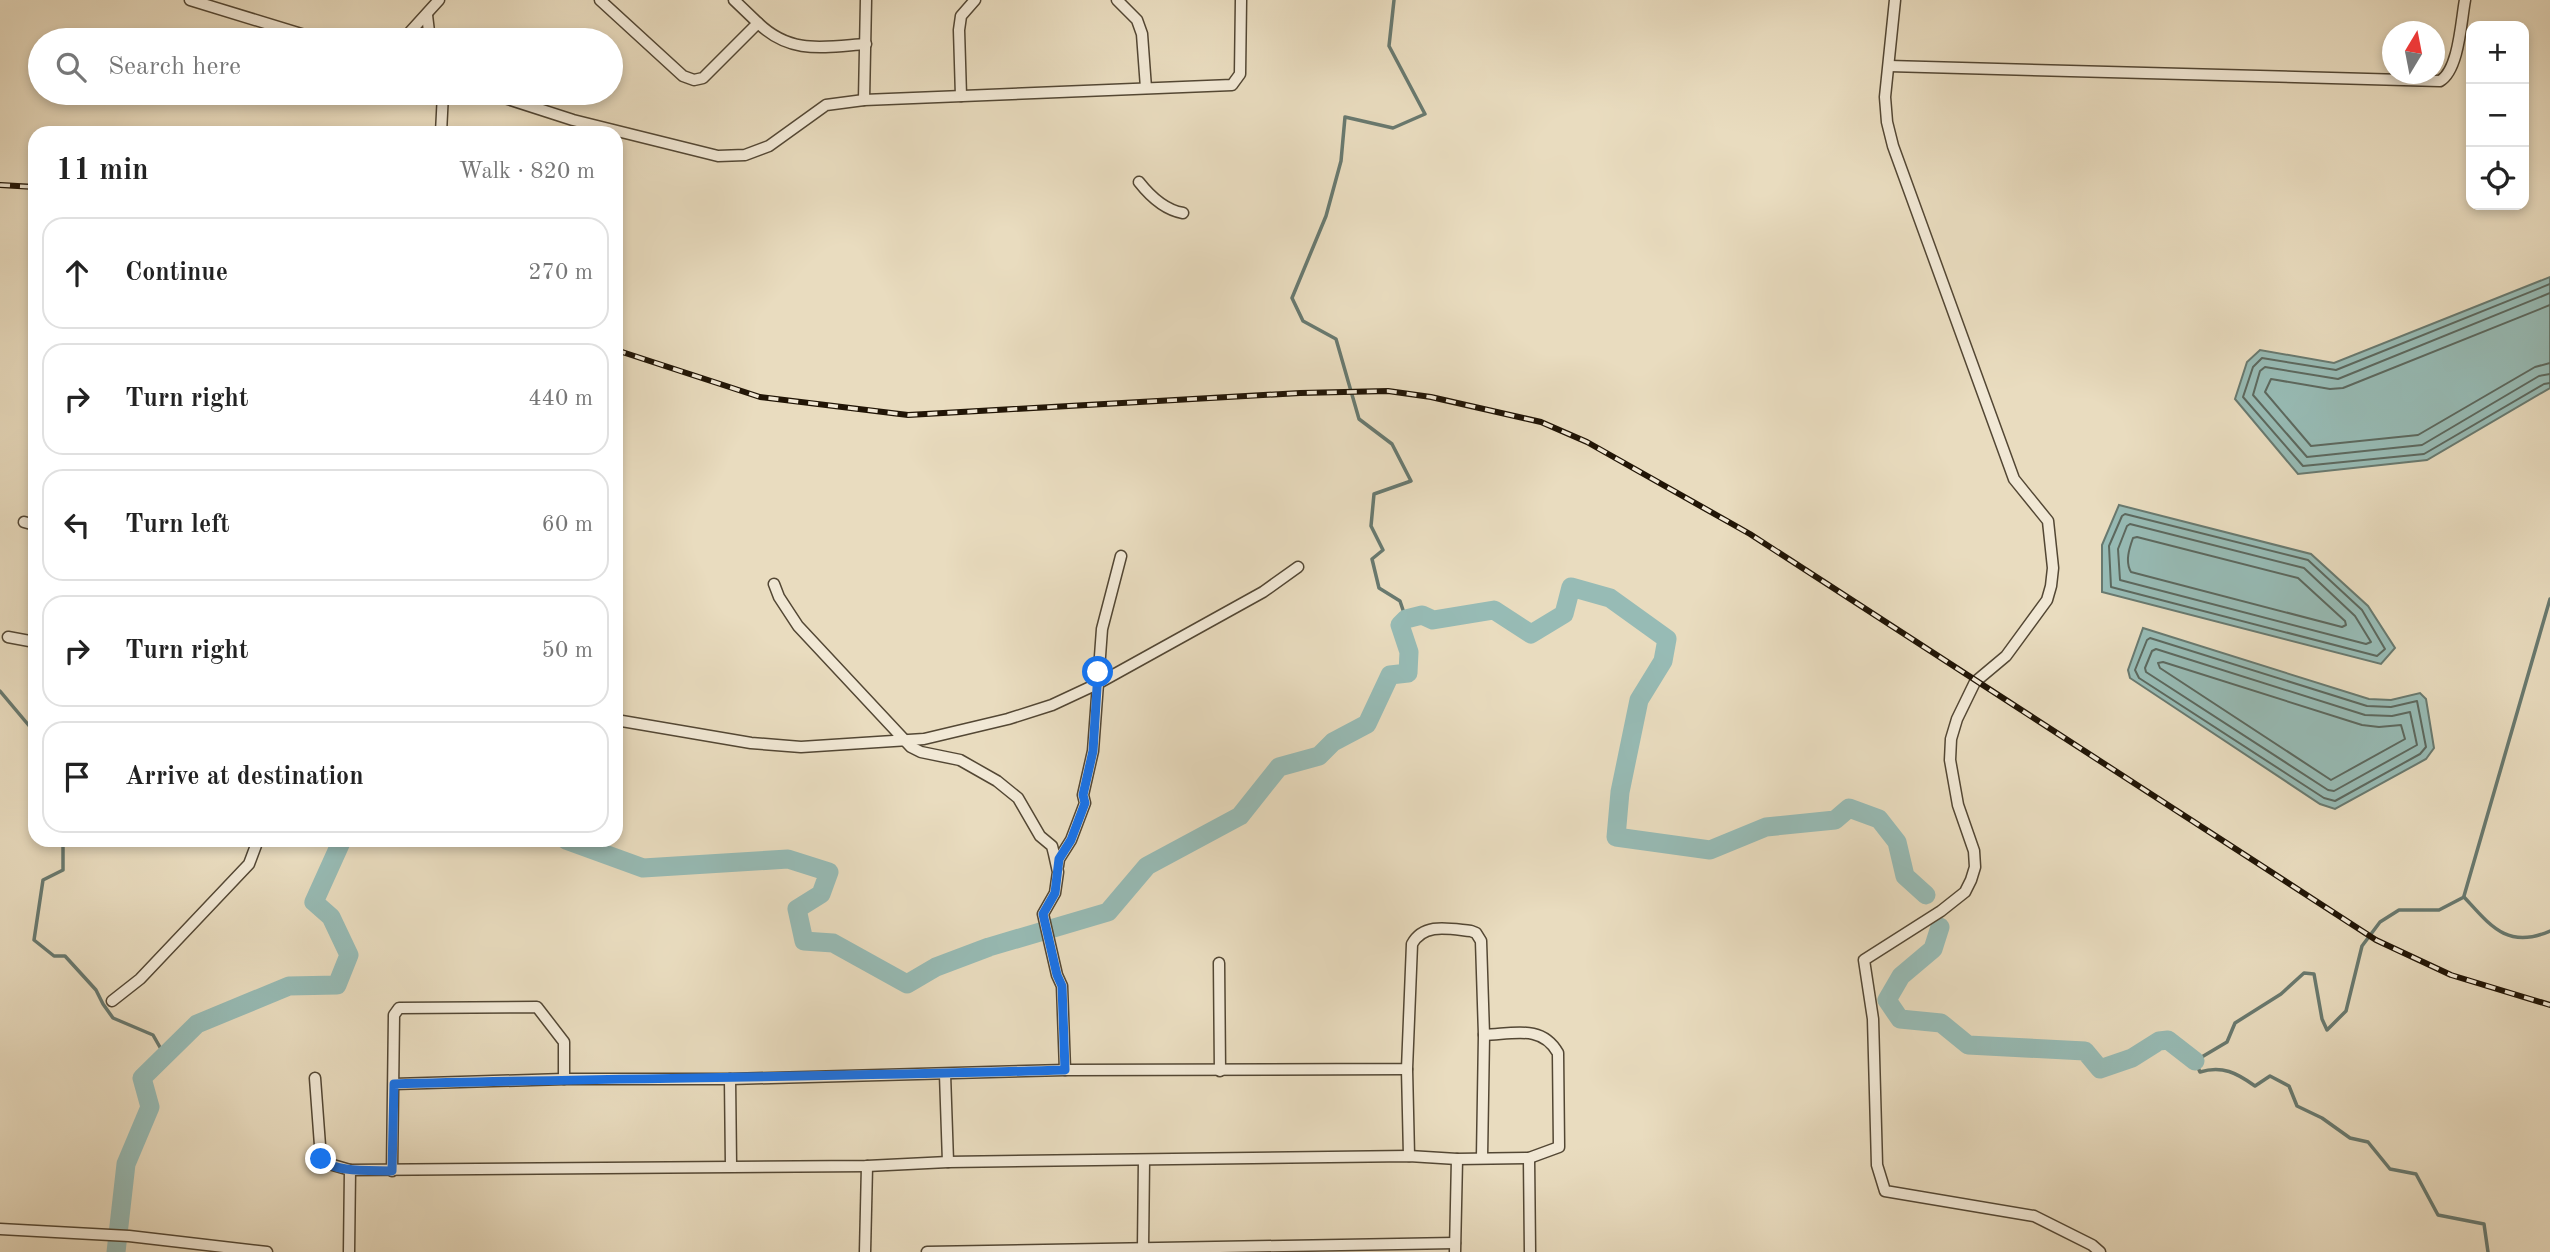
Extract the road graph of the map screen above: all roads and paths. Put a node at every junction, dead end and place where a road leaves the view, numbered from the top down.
1 (190, 0) edge
2 (439, 0) edge
3 (600, 0) edge
4 (734, 0) edge
5 (866, 0) edge
6 (975, 0) edge
7 (1117, 0) edge
8 (1241, 0) edge
9 (1895, 0) edge
10 (2465, 0) edge
11 (427, 15) junction
12 (758, 23) junction
13 (280, 28) edge
14 (412, 28) edge
15 (429, 28) edge
16 (866, 44) junction
17 (1889, 66) junction
18 (1146, 88) junction
19 (961, 96) junction
20 (864, 100) junction
21 (442, 105) edge
22 (526, 105) edge
23 (441, 126) edge
24 (597, 126) edge
25 (623, 132) edge
26 (1139, 182) dead end
27 (1183, 213) dead end
28 (1121, 556) dead end
29 (1298, 567) dead end
30 (774, 584) dead end
31 (8, 637) dead end
32 (28, 641) edge
33 (1097, 684) junction
34 (623, 721) edge
35 (906, 740) junction
36 (255, 847) edge
37 (1058, 872) junction
38 (1219, 963) dead end
39 (112, 1001) dead end
40 (1484, 1035) junction
41 (1407, 1069) junction
42 (1065, 1070) junction
43 (1220, 1071) junction
44 (945, 1074) junction
45 (315, 1079) dead end
46 (564, 1079) junction
47 (730, 1079) junction
48 (394, 1084) junction
49 (1409, 1156) junction
50 (1482, 1157) junction
51 (1457, 1158) junction
52 (1529, 1158) junction
53 (1144, 1160) junction
54 (948, 1162) junction
55 (731, 1165) junction
56 (867, 1166) junction
57 (350, 1170) junction
58 (392, 1171) junction
59 (0, 1228) edge
60 (1143, 1248) junction
61 (1455, 1248) edge
62 (1122, 1251) edge
63 (267, 1252) edge
64 (349, 1252) edge
65 (865, 1252) edge
66 (928, 1252) edge
67 (939, 1252) edge
68 (1530, 1252) edge
69 (2100, 1252) edge

1 - 13 street
2 - 11 street
3 - 12 street
4 - 12 street
5 - 16 street
6 - 19 street
7 - 18 street
8 - 18 street
9 - 17 street
10 - 17 street
11 - 14 street
11 - 15 street
12 - 16 street
16 - 20 street
17 - 69 street
18 - 19 street
19 - 20 street
20 - 25 street
21 - 23 street
22 - 24 street
26 - 27 street
28 - 33 street
29 - 33 street
30 - 35 street
31 - 32 street
33 - 35 street
33 - 37 street
34 - 35 street
35 - 37 street
36 - 39 street
37 - 42 street
38 - 43 street
40 - 41 street
40 - 50 street
40 - 52 street
41 - 43 street
41 - 49 street
42 - 43 street
42 - 44 street
44 - 47 street
44 - 54 street
45 - 57 street
46 - 47 street
46 - 48 street
46 - 48 street
47 - 55 street
48 - 58 street
49 - 51 street
49 - 53 street
50 - 51 street
50 - 52 street
51 - 61 street
52 - 68 street
53 - 54 street
53 - 60 street
54 - 56 street
55 - 56 street
55 - 58 street
56 - 65 street
57 - 58 street
57 - 64 street
59 - 63 street
60 - 61 street
60 - 62 street
62 - 67 street
66 - 67 street

